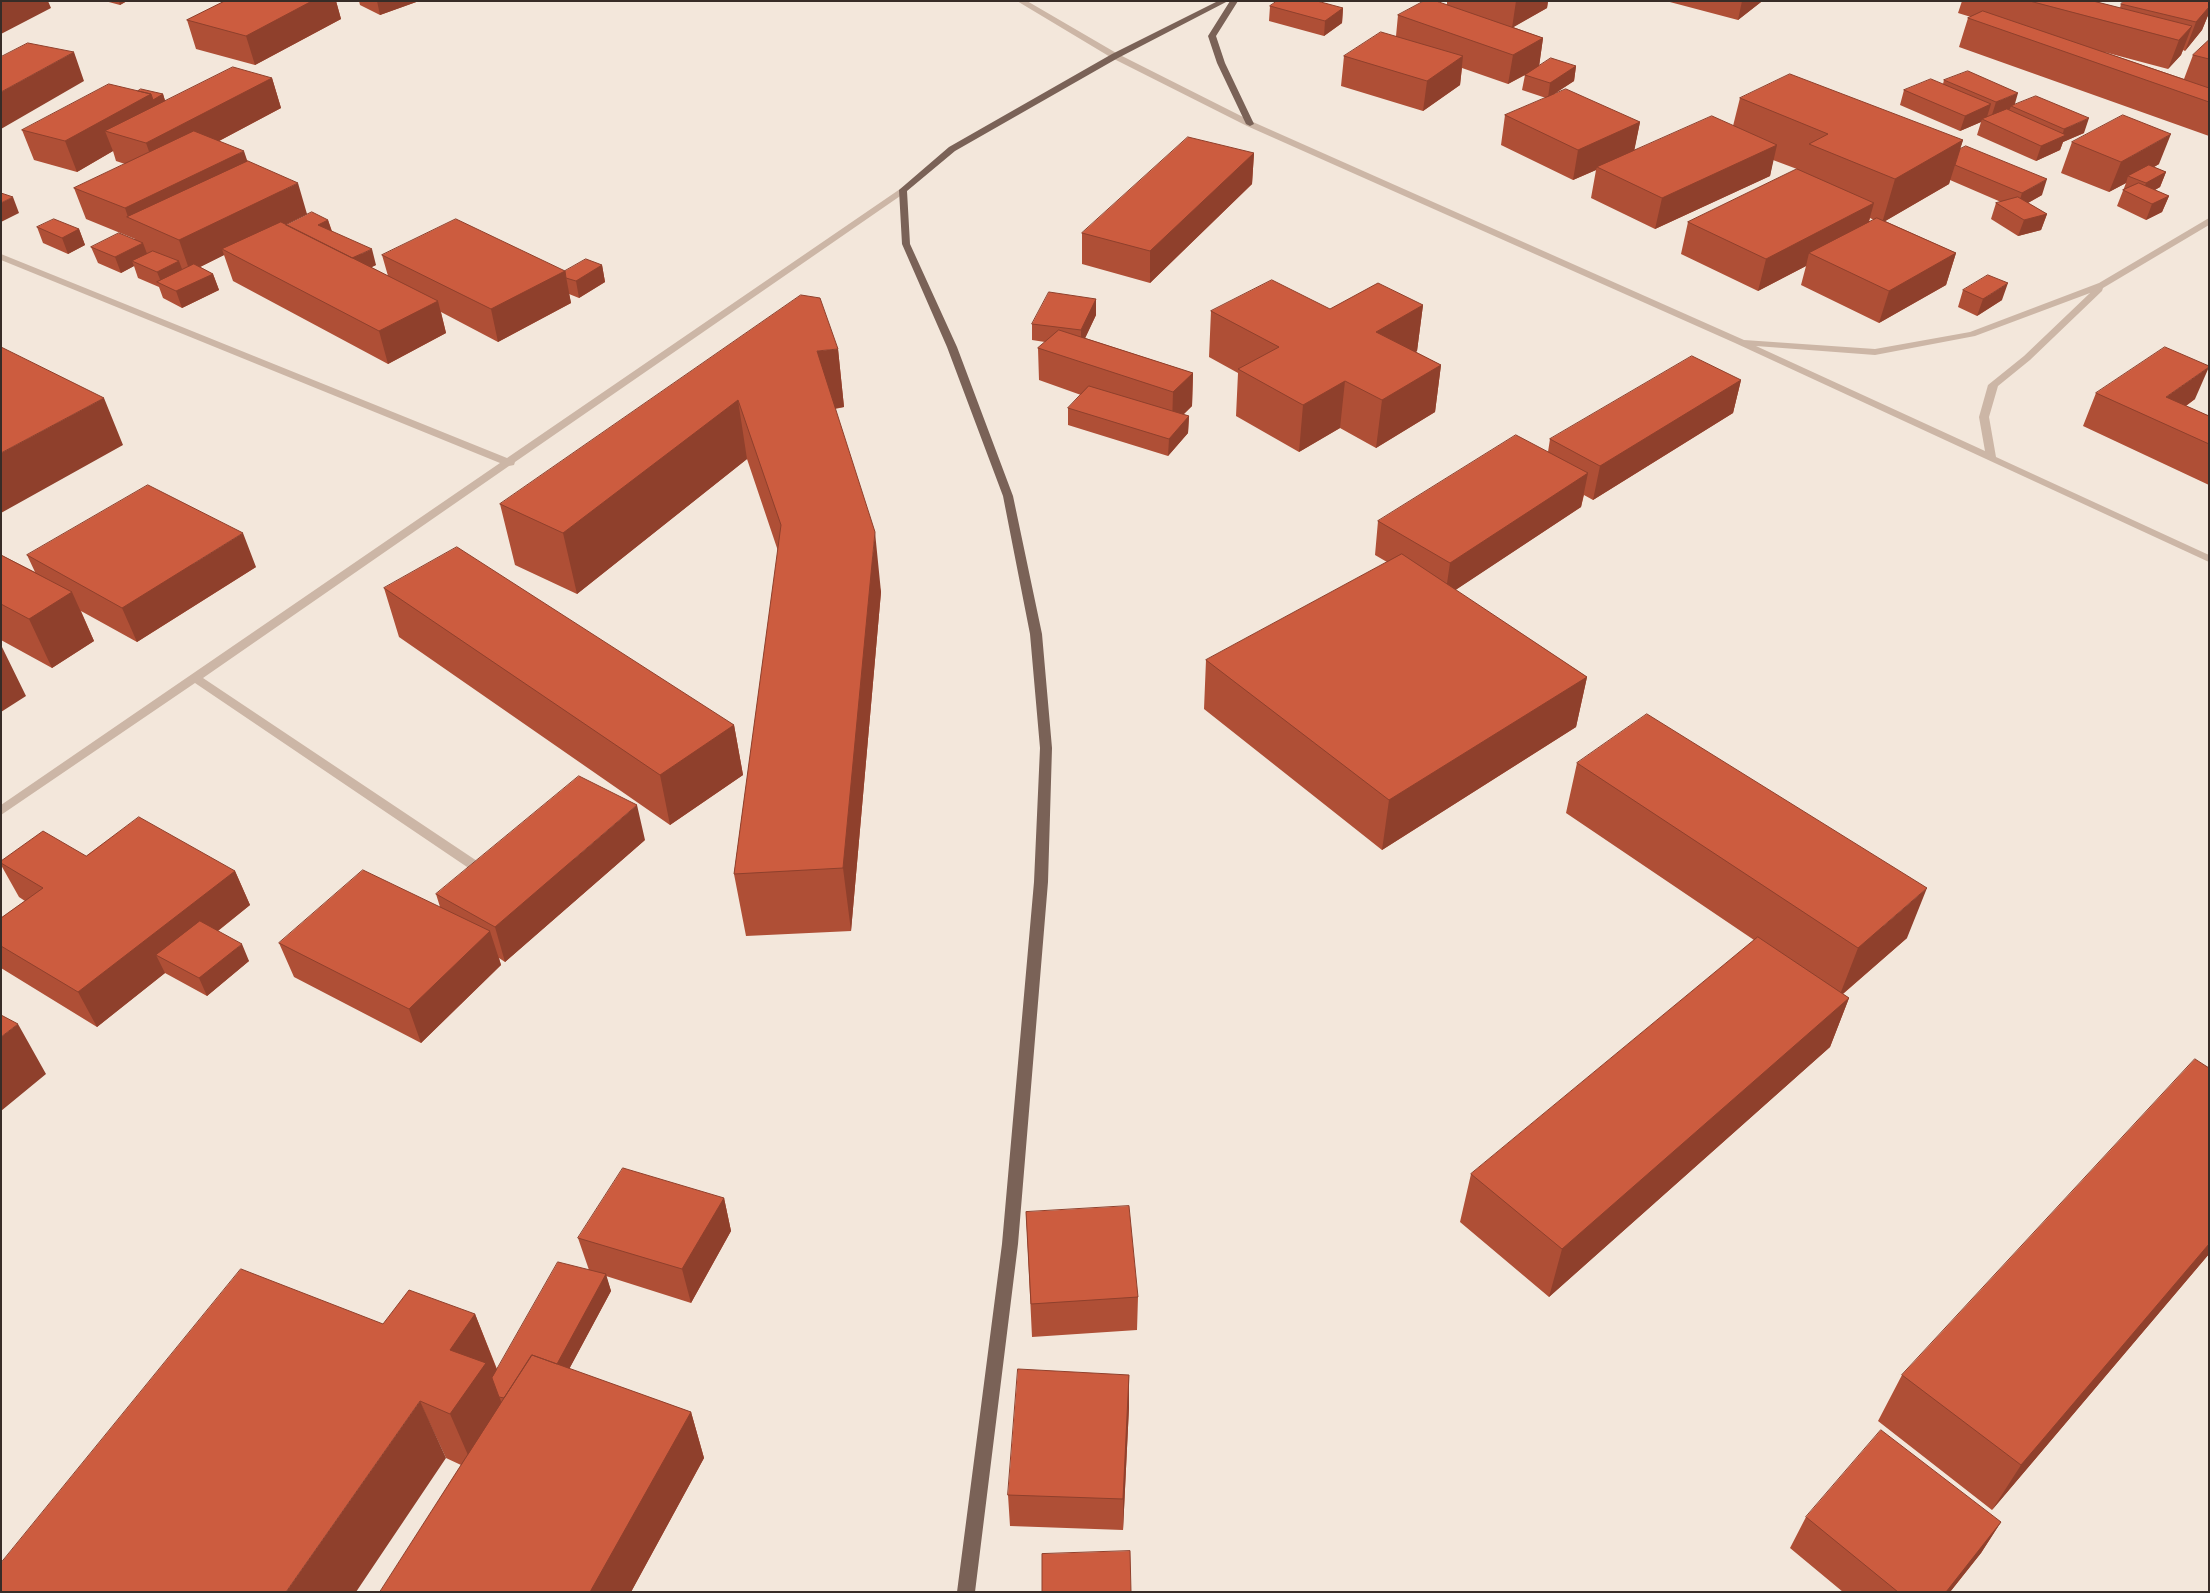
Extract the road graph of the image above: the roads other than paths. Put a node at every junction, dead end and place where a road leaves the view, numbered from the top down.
1 (1021, 1) edge
2 (1224, 1) edge
3 (1234, 1) edge
4 (1115, 56) junction
5 (1250, 124) junction
6 (903, 190) junction
7 (2209, 221) edge
8 (1, 257) edge
9 (2102, 285) junction
10 (1738, 342) junction
11 (1991, 457) junction
12 (510, 463) junction
13 (2209, 559) edge
14 (195, 678) junction
15 (1, 811) edge
16 (475, 866) edge
17 (966, 1592) edge

1 - 4 street
2 - 4 main road
3 - 5 main road
4 - 5 street
4 - 6 main road
5 - 10 street
6 - 12 street
6 - 17 main road
7 - 9 street
8 - 12 street
9 - 10 street
9 - 11 street
10 - 11 street
11 - 13 street
12 - 14 street
14 - 15 street
14 - 16 street

